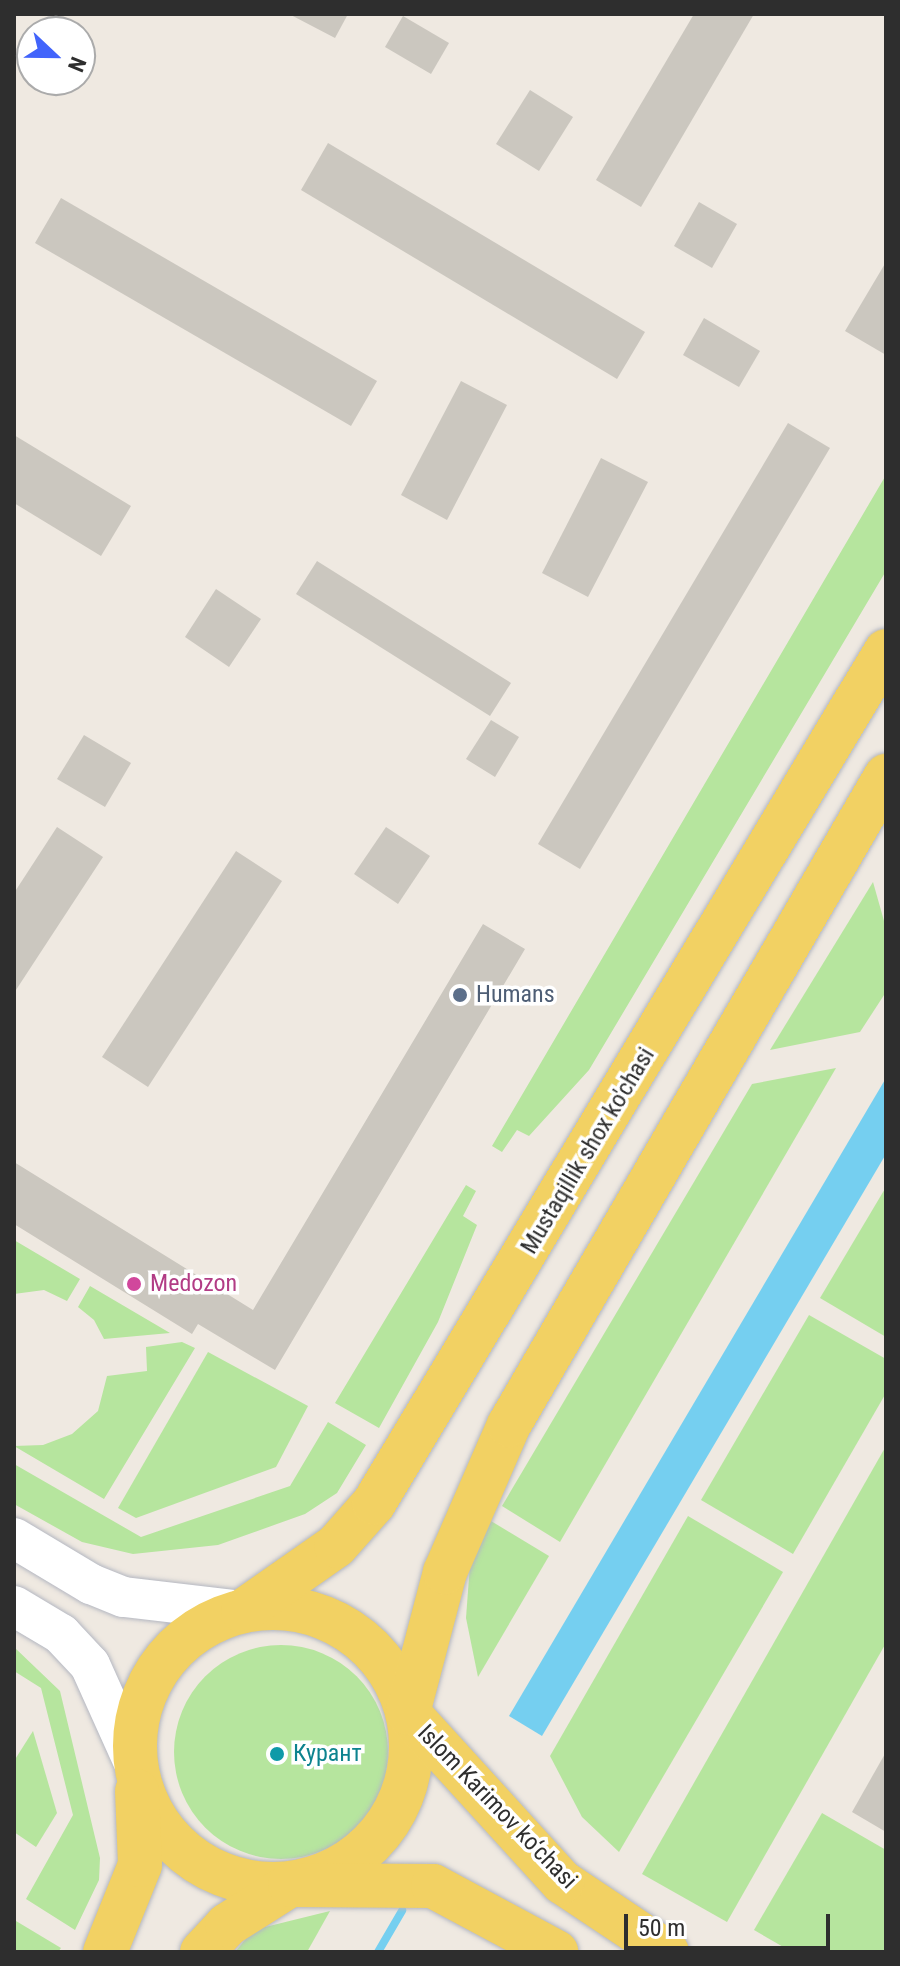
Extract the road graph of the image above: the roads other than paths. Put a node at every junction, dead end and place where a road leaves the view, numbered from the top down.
1 (886, 651) edge
2 (886, 776) edge
3 (14, 1538) edge
4 (14, 1606) edge
5 (243, 1611) junction
6 (408, 1713) junction
7 (135, 1765) junction
8 (290, 1885) junction
9 (105, 1952) edge
10 (202, 1952) edge
11 (556, 1952) edge
12 (667, 1952) edge

1 - 5 main road, Mustaqillik shox ko'chasi
2 - 6 main road
3 - 5 main road
4 - 7 main road
5 - 6 main road
5 - 7 main road
6 - 8 main road
6 - 12 main road, Islom Karimov ko‘chasi
7 - 8 main road
7 - 9 main road
8 - 10 main road
8 - 11 main road

